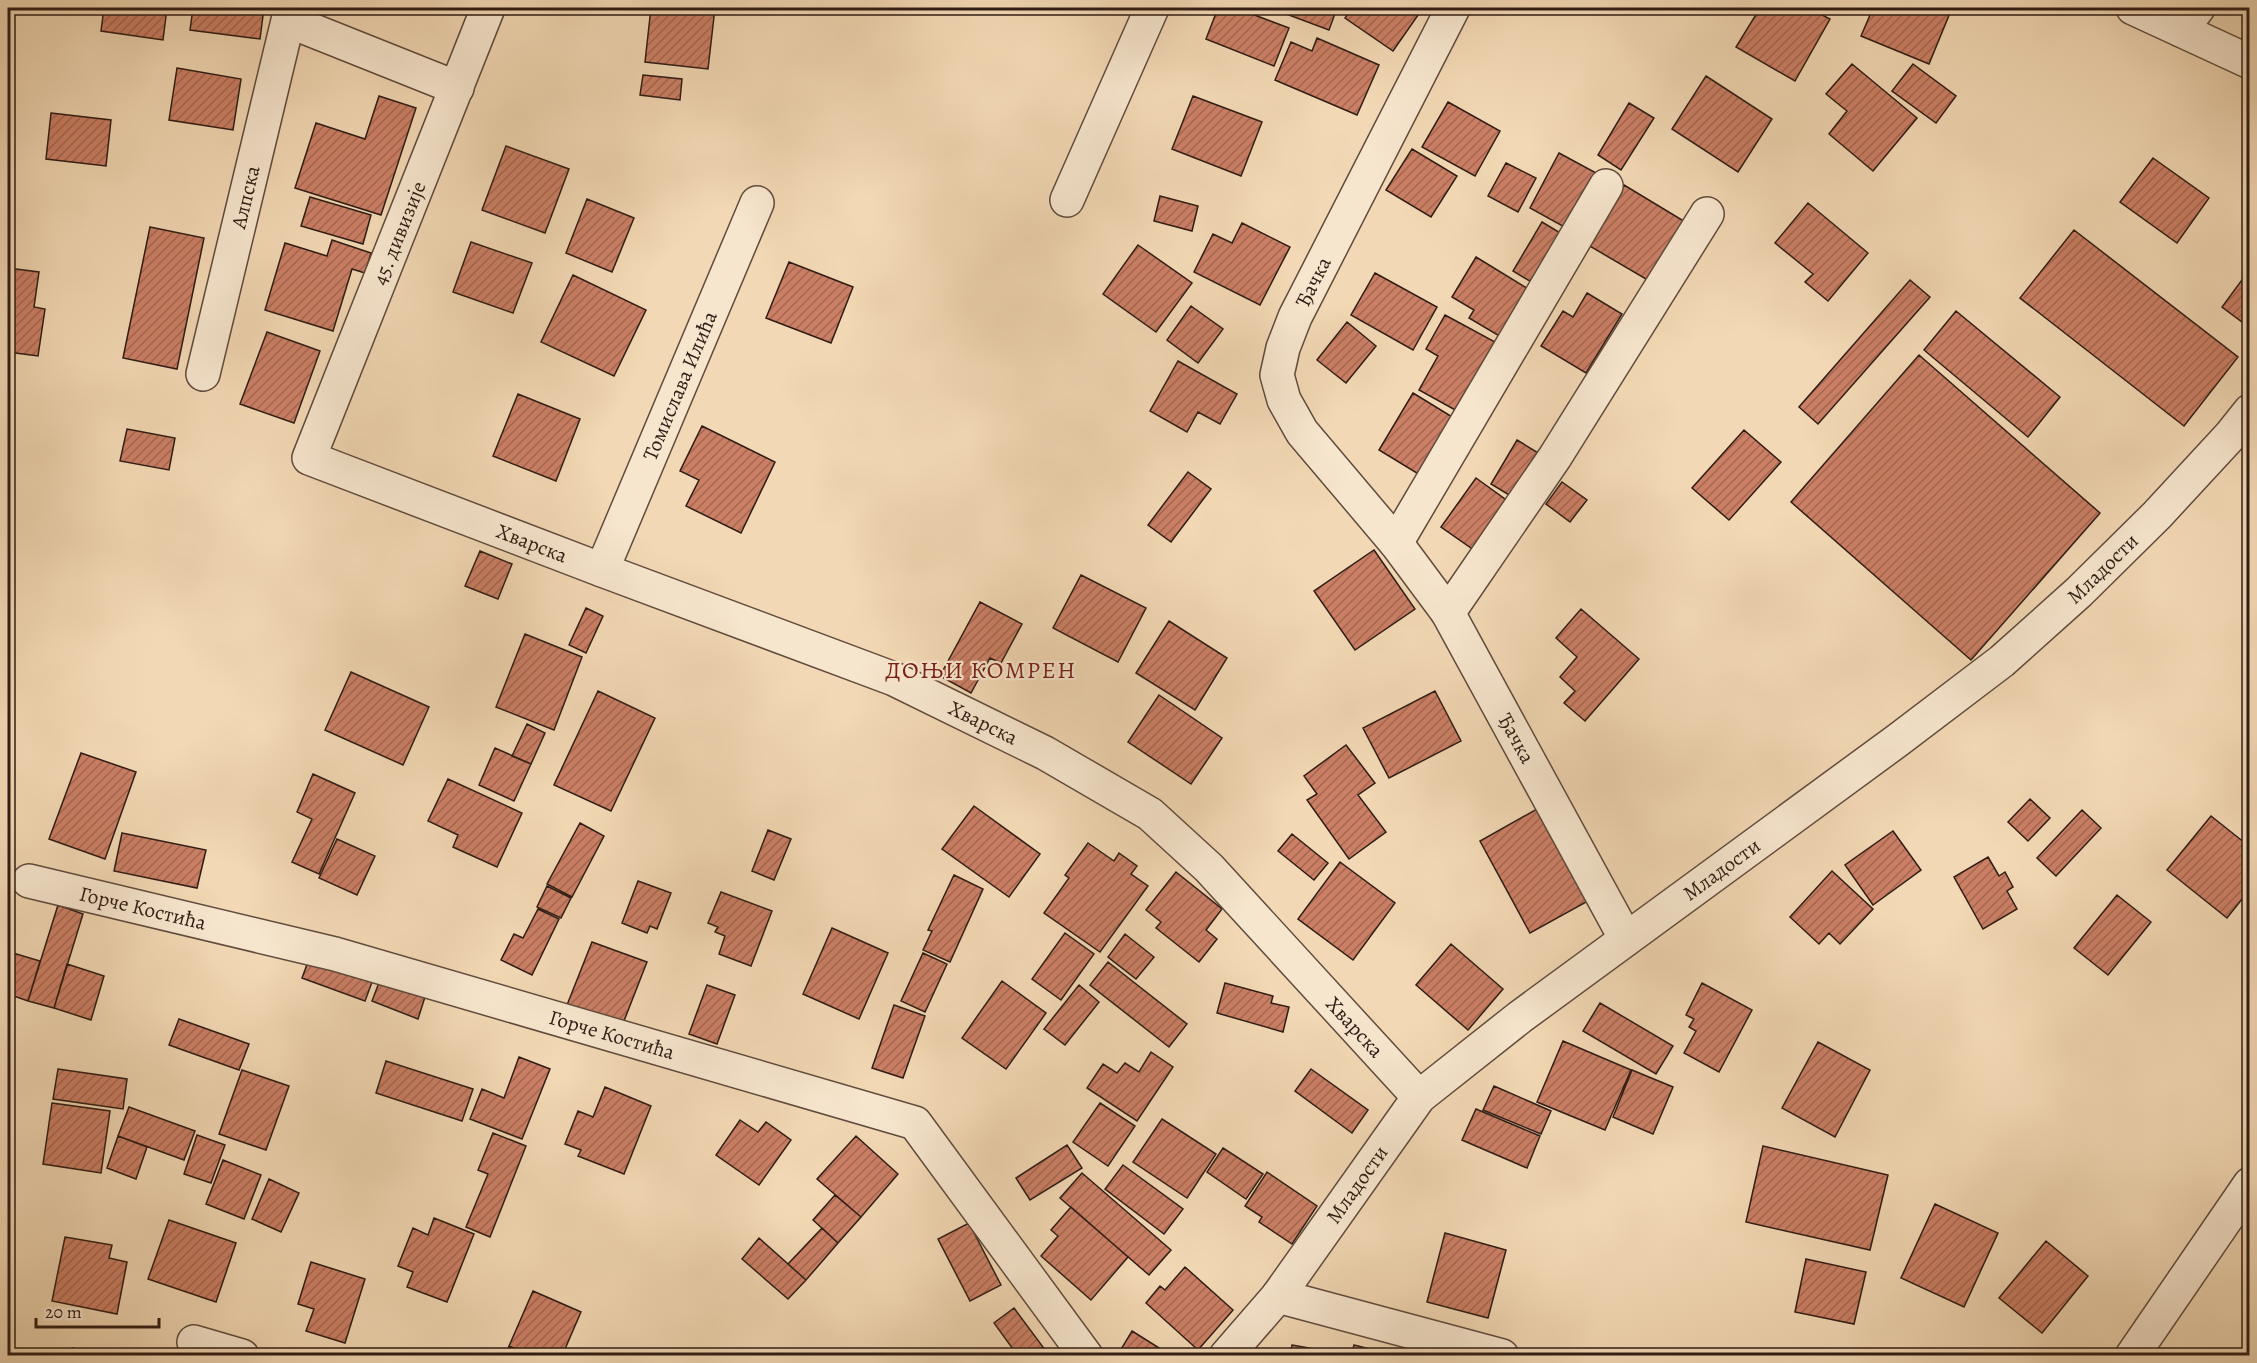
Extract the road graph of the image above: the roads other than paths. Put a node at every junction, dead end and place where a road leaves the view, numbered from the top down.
1 (489, 8) edge
2 (1152, 8) edge
3 (1453, 8) edge
4 (2133, 8) edge
5 (290, 14) edge
6 (2190, 19) edge
7 (2250, 62) edge
8 (457, 88) junction
9 (1606, 186) dead end
10 (1067, 200) dead end
11 (757, 203) dead end
12 (1707, 214) dead end
13 (203, 374) dead end
14 (2250, 411) edge
15 (309, 458) joint
16 (1396, 543) junction
17 (602, 570) junction
18 (1448, 613) junction
19 (29, 881) dead end
20 (1626, 939) junction
21 (1419, 1097) junction
22 (2250, 1184) edge
23 (1278, 1296) junction
24 (194, 1342) dead end
25 (242, 1356) edge
26 (1086, 1356) edge
27 (1226, 1356) edge
28 (1502, 1356) edge
29 (2132, 1356) edge

1 - 8 street, 45. дивизије
2 - 10 street
3 - 16 street, Ђачка
4 - 6 street
5 - 8 street, Алпска
5 - 13 street, Алпска
6 - 7 street
8 - 15 street, 45. дивизије
9 - 16 street
11 - 17 street, Томислава Илића
12 - 18 street
14 - 20 street, Младости
15 - 17 street, Хварска
16 - 18 street, Ђачка
17 - 21 street, Хварска
18 - 20 street, Ђачка
19 - 26 street, Горче Костића
20 - 21 street, Младости
21 - 23 street, Младости
22 - 29 street
23 - 27 street, Младости
23 - 28 street
24 - 25 street

